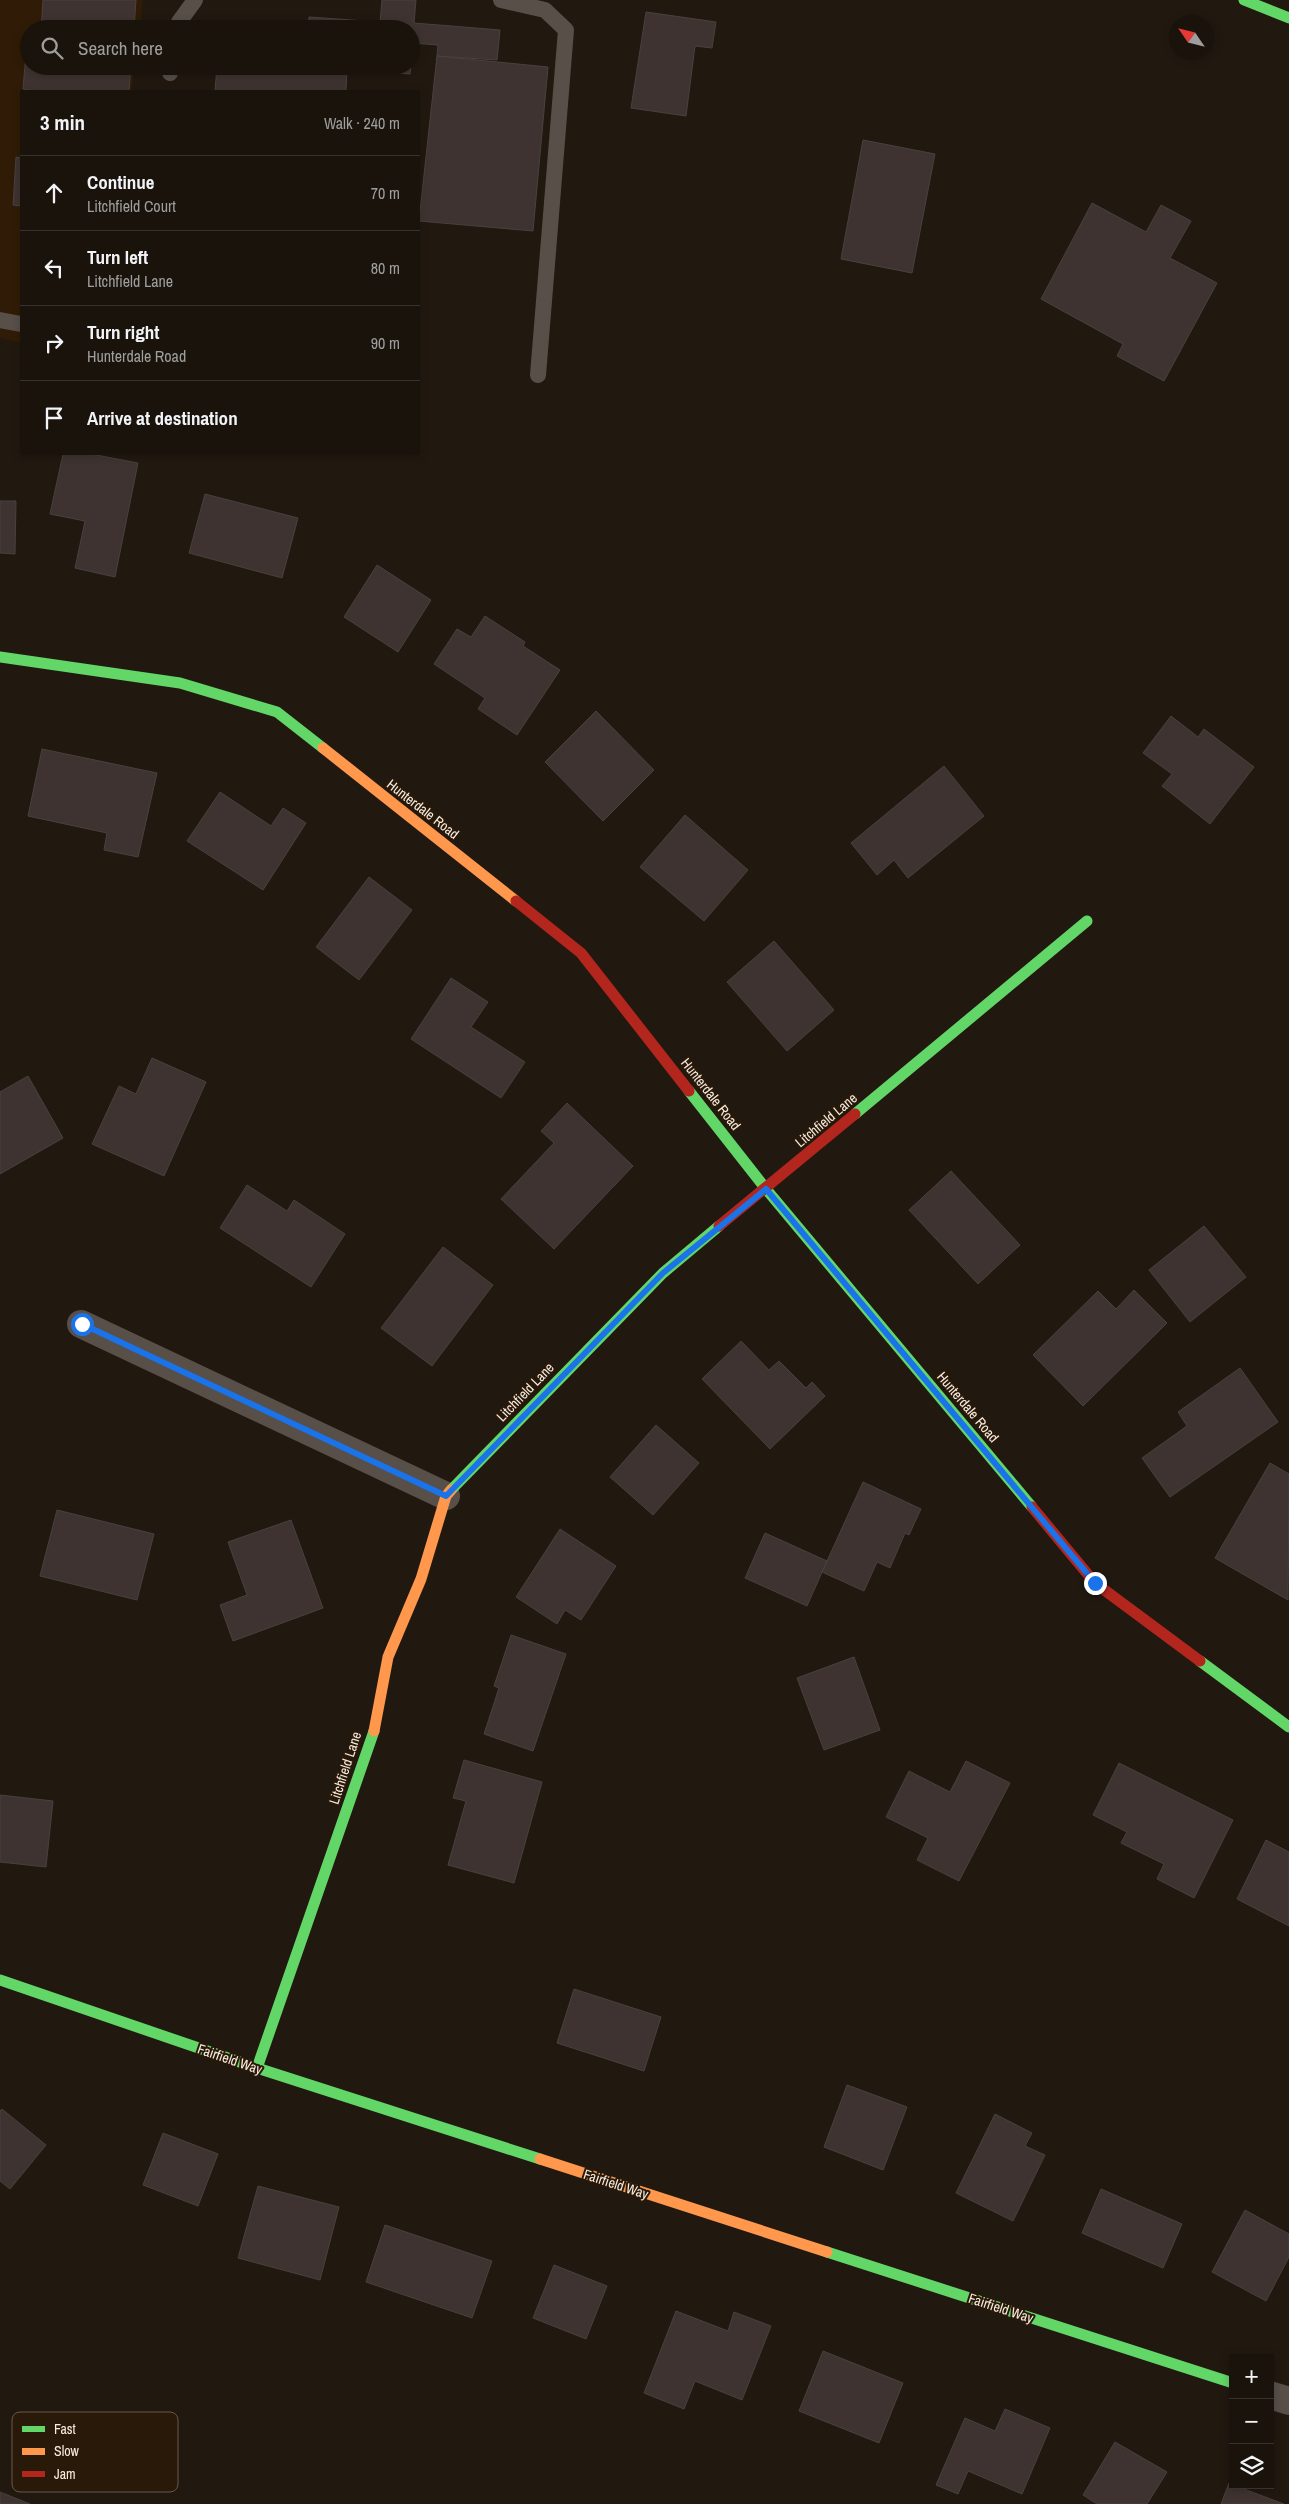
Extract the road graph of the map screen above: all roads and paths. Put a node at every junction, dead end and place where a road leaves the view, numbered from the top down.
1 (196, 0) edge
2 (501, 0) edge
3 (1244, 0) edge
4 (1289, 18) edge
5 (181, 20) edge
6 (0, 320) edge
7 (20, 324) edge
8 (538, 375) dead end
9 (0, 657) edge
10 (1087, 921) dead end
11 (766, 1189) junction
12 (82, 1324) dead end
13 (446, 1496) junction
14 (1289, 1727) edge
15 (0, 1980) edge
16 (256, 2068) junction
17 (1229, 2382) edge
18 (1274, 2396) edge
19 (1289, 2401) edge

1 - 5 lane
2 - 8 lane
3 - 4 street
6 - 7 lane
9 - 11 street, Hunterdale Road
10 - 11 street, Litchfield Lane
11 - 13 street, Litchfield Lane
11 - 14 street, Hunterdale Road
12 - 13 street
13 - 16 street, Litchfield Lane
15 - 16 street, Fairfield Way
16 - 17 street, Fairfield Way
18 - 19 street

